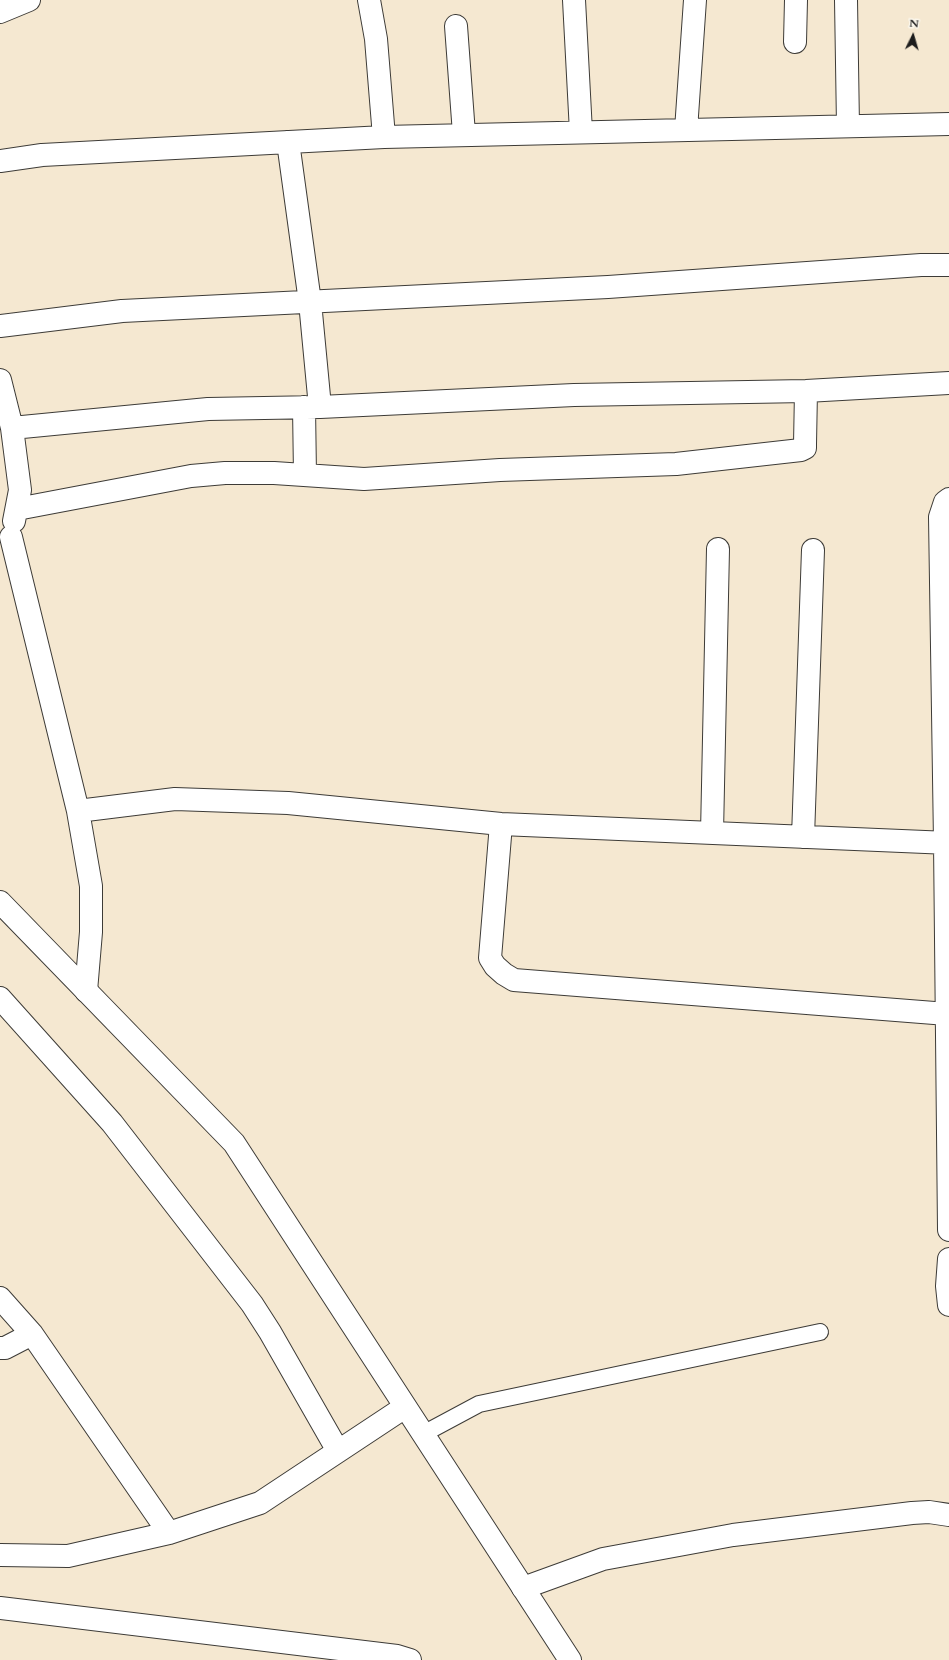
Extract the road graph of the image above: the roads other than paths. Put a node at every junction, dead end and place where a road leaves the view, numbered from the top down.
1 (29, 0) edge
2 (369, 0) edge
3 (574, 0) edge
4 (694, 0) edge
5 (796, 0) edge
6 (846, 0) edge
7 (0, 12) edge
8 (456, 26) dead end
9 (795, 42) dead end
10 (949, 124) edge
11 (848, 126) junction
12 (686, 130) junction
13 (581, 132) junction
14 (464, 134) junction
15 (384, 136) junction
16 (288, 142) junction
17 (0, 161) edge
18 (949, 265) edge
19 (310, 302) junction
20 (0, 326) edge
21 (0, 380) edge
22 (949, 383) edge
23 (806, 392) junction
24 (312, 407) junction
25 (12, 428) junction
26 (305, 476) junction
27 (949, 499) edge
28 (17, 509) junction
29 (5, 544) edge
30 (718, 549) dead end
31 (813, 550) dead end
32 (78, 811) junction
33 (501, 824) junction
34 (712, 832) junction
35 (803, 837) junction
36 (947, 843) edge
37 (0, 902) edge
38 (86, 991) junction
39 (0, 998) edge
40 (947, 1014) junction
41 (949, 1230) edge
42 (949, 1259) edge
43 (0, 1298) edge
44 (949, 1304) edge
45 (820, 1332) dead end
46 (32, 1334) junction
47 (0, 1348) edge
48 (405, 1407) junction
49 (423, 1434) junction
50 (338, 1451) junction
51 (949, 1515) edge
52 (169, 1533) junction
53 (0, 1554) edge
54 (523, 1588) junction
55 (0, 1608) edge
56 (344, 1655) edge
57 (410, 1660) edge
58 (570, 1660) edge

1 - 7 street
2 - 15 street
3 - 13 street
4 - 12 street
5 - 9 street
6 - 11 street
8 - 14 street
10 - 11 street
11 - 12 street
12 - 13 street
13 - 14 street
14 - 15 street
15 - 16 street
16 - 17 street
16 - 19 street
18 - 19 street
19 - 20 street
19 - 24 street
21 - 25 street
22 - 23 street
23 - 24 street
23 - 26 street
24 - 25 street
24 - 26 street
25 - 28 street
26 - 28 street
27 - 36 street
28 - 29 street
29 - 32 street
30 - 34 street
31 - 35 street
32 - 33 street
32 - 38 street
33 - 34 street
33 - 40 street
34 - 35 street
35 - 36 street
36 - 40 street
37 - 38 street
38 - 48 street
39 - 50 street
40 - 41 street
42 - 44 street
43 - 46 street
45 - 49 lane
46 - 47 street
46 - 52 street
48 - 49 street
48 - 50 street
49 - 54 street
50 - 52 street
51 - 54 street
52 - 53 street
54 - 58 street
55 - 56 street
56 - 57 street

